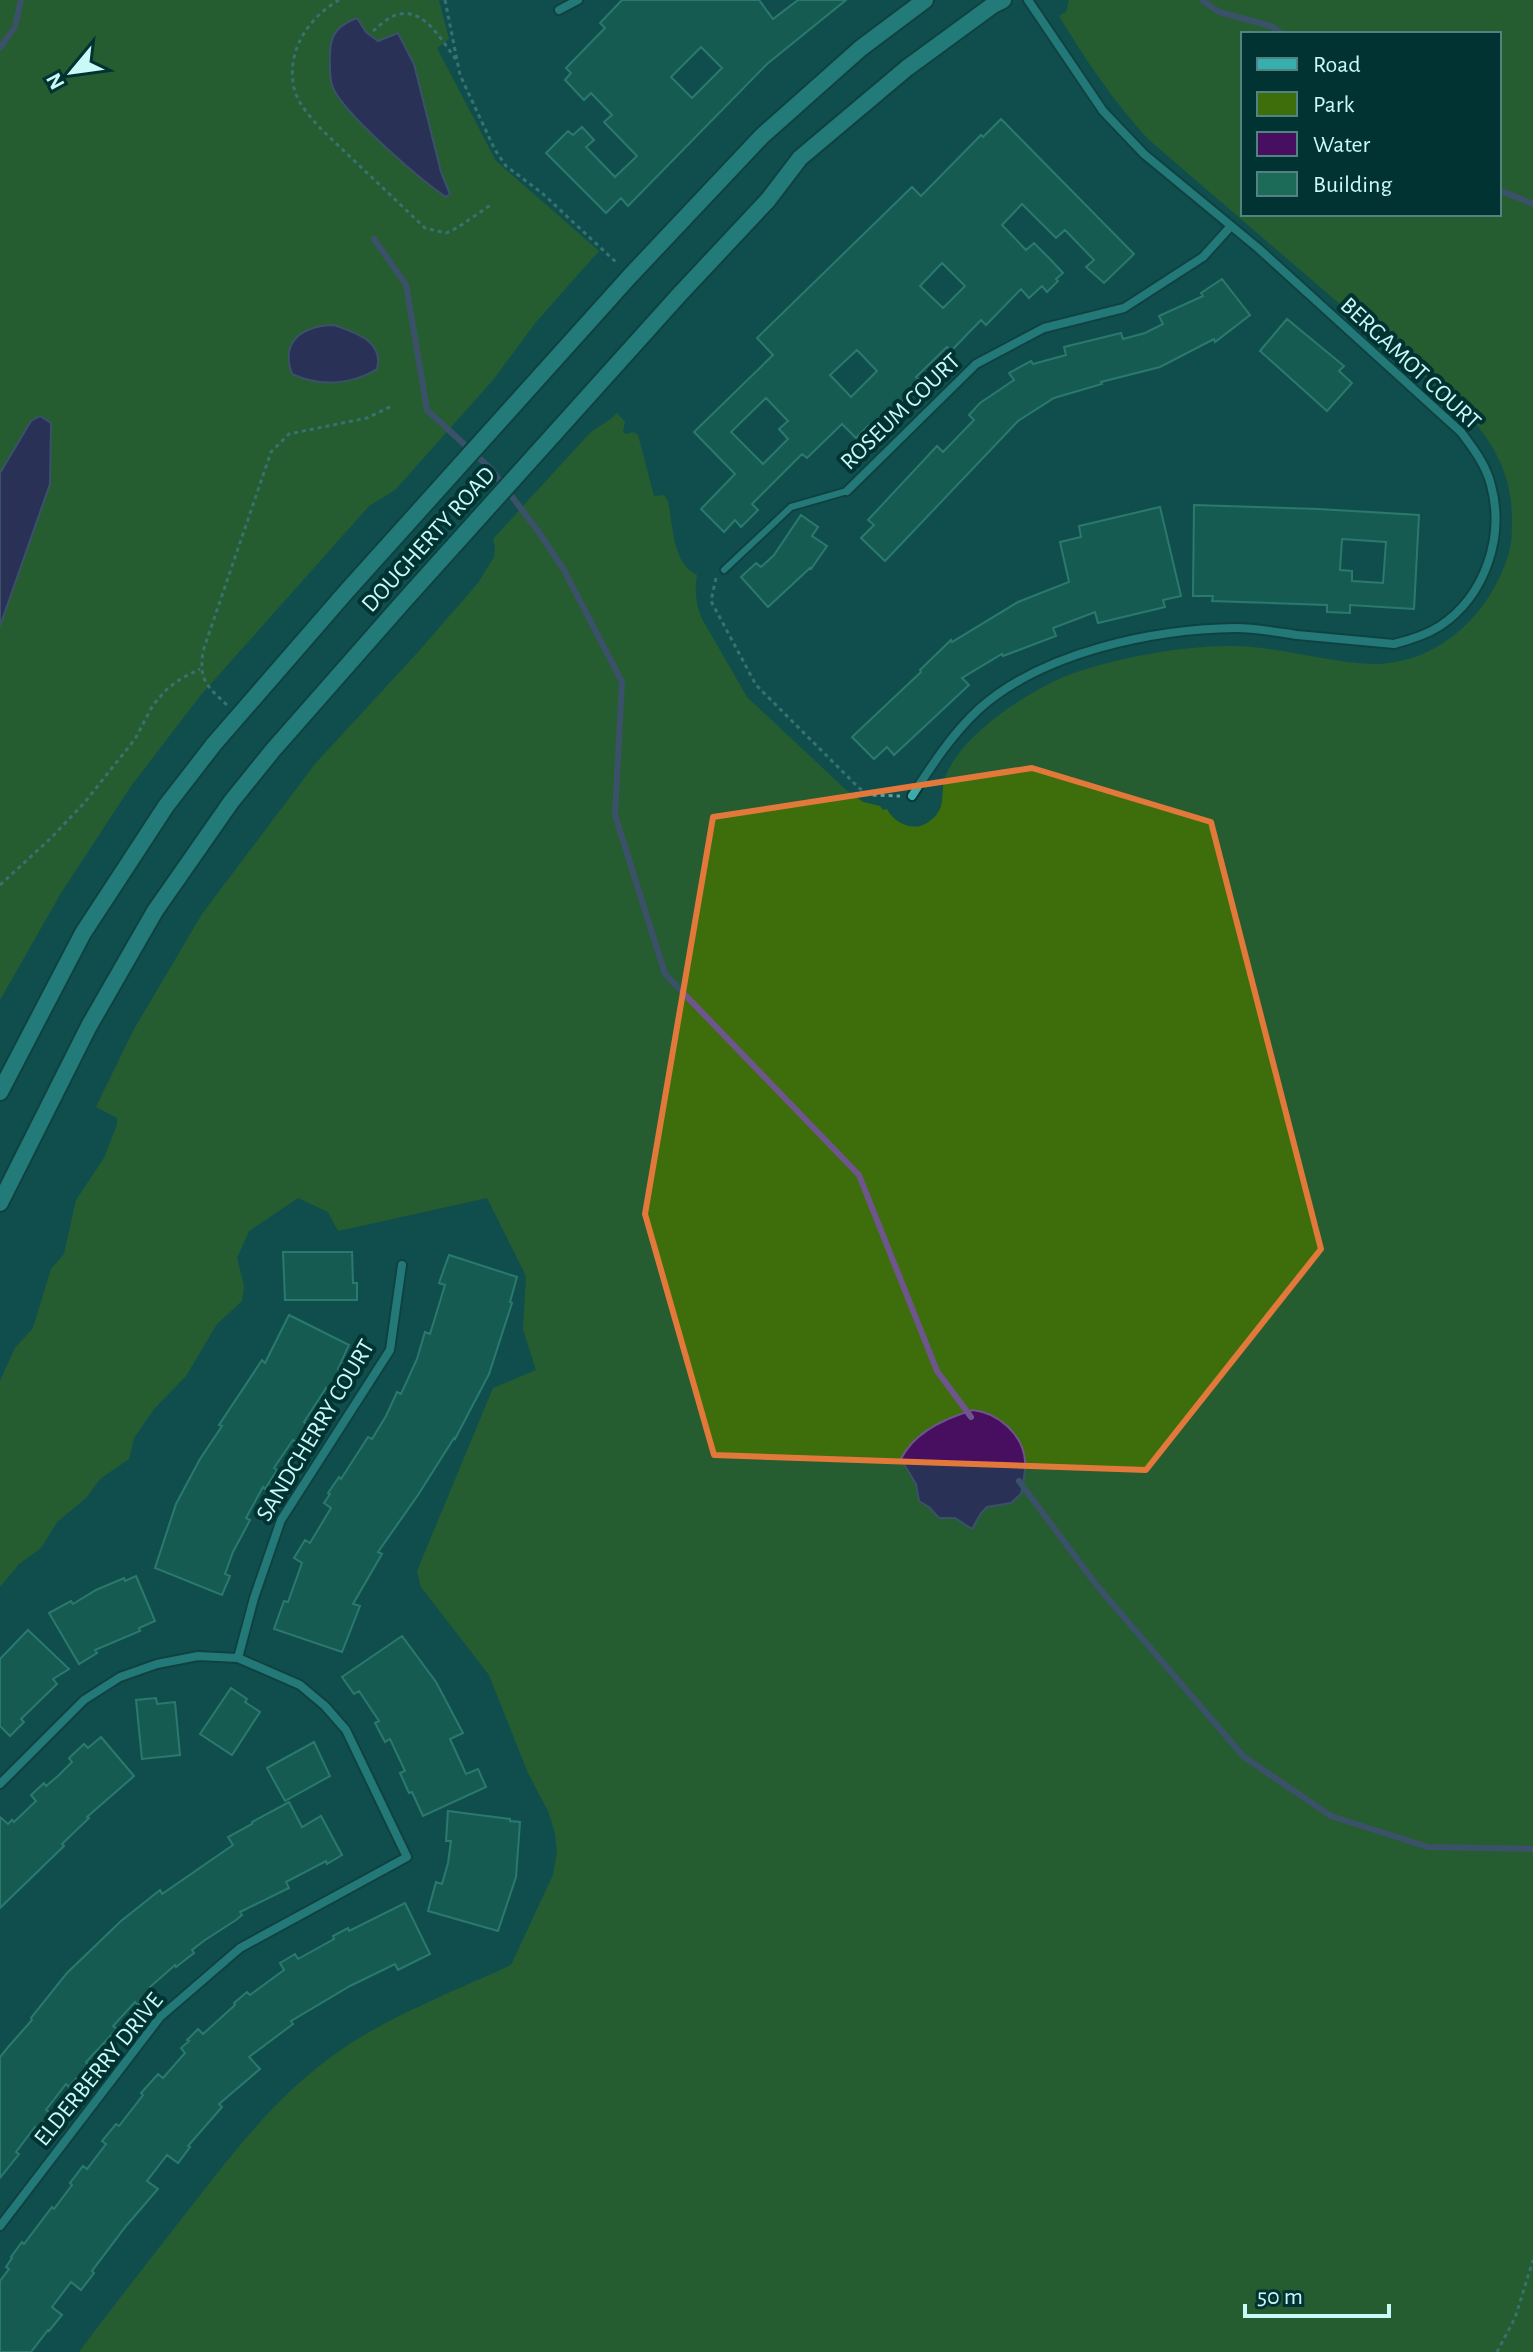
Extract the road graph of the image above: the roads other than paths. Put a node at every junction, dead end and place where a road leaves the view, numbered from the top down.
1 (578, 0) edge
2 (925, 0) edge
3 (1003, 0) edge
4 (1028, 0) edge
5 (559, 10) dead end
6 (1231, 226) junction
7 (847, 491) joint
8 (724, 570) road end
9 (912, 796) road end
10 (0, 1092) edge
11 (0, 1203) edge
12 (402, 1265) dead end
13 (238, 1658) junction
14 (0, 1784) edge
15 (0, 2226) edge

1 - 5 street
2 - 10 main road, DOUGHERTY ROAD
3 - 11 main road, DOUGHERTY ROAD
4 - 6 street, BERGAMOT COURT
6 - 7 street, ROSEUM COURT
6 - 9 street, BERGAMOT COURT
7 - 8 lane
12 - 13 street, SANDCHERRY COURT
13 - 14 street
13 - 15 street, ELDERBERRY DRIVE

